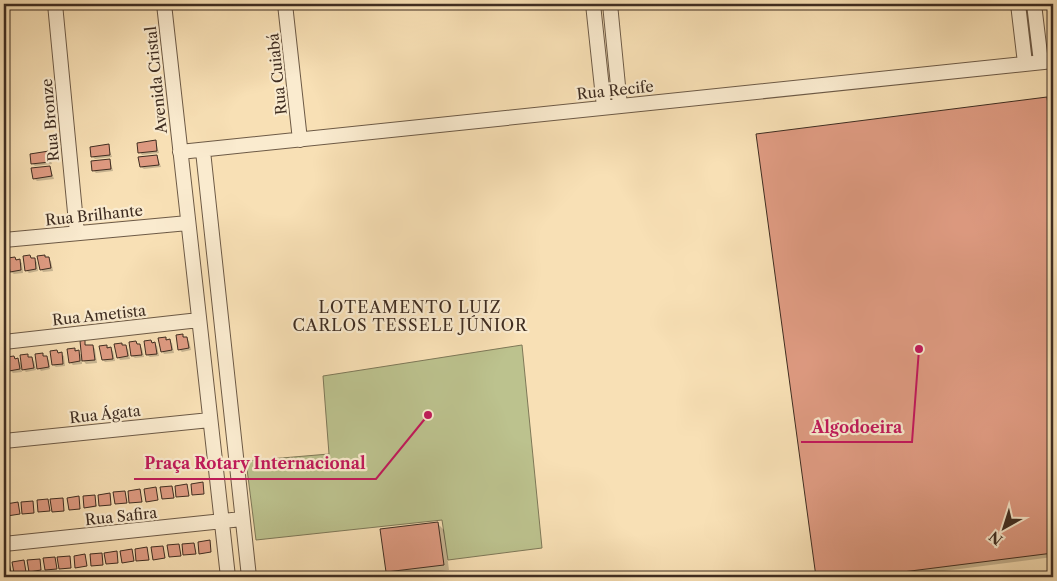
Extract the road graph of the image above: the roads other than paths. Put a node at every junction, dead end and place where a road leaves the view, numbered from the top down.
1 (55, 4) edge
2 (164, 4) edge
3 (285, 4) edge
4 (593, 4) edge
5 (610, 4) edge
6 (1018, 4) edge
7 (1034, 4) edge
8 (1047, 62) edge
9 (1025, 63) junction
10 (620, 106) junction
11 (604, 107) junction
12 (300, 140) junction
13 (203, 151) junction
14 (180, 152) junction
15 (188, 222) junction
16 (77, 233) junction
17 (4, 240) edge
18 (198, 320) junction
19 (4, 342) edge
20 (210, 420) junction
21 (4, 441) edge
22 (242, 519) junction
23 (221, 522) junction
24 (4, 544) edge
25 (228, 577) edge
26 (249, 577) edge

1 - 16 street, Rua Bronze
2 - 14 street, Avenida Cristal
3 - 12 street, Rua Cuiabá
4 - 11 street
5 - 10 street
6 - 9 street
7 - 8 street
8 - 9 street, Rua Recife
9 - 10 street, Rua Recife
10 - 11 street, Rua Recife
11 - 12 street, Rua Recife
12 - 13 street, Rua Recife
13 - 14 street, Rua Recife
13 - 22 street
14 - 15 street, Avenida Cristal
15 - 16 street, Rua Brilhante
15 - 18 street, Avenida Cristal
16 - 17 street, Rua Brilhante
18 - 19 street, Rua Ametista
18 - 20 street, Avenida Cristal
20 - 21 street, Rua Ágata
20 - 23 street, Avenida Cristal
22 - 23 street, Rua Safira
22 - 26 street
23 - 24 street, Rua Safira
23 - 25 street, Avenida Cristal

